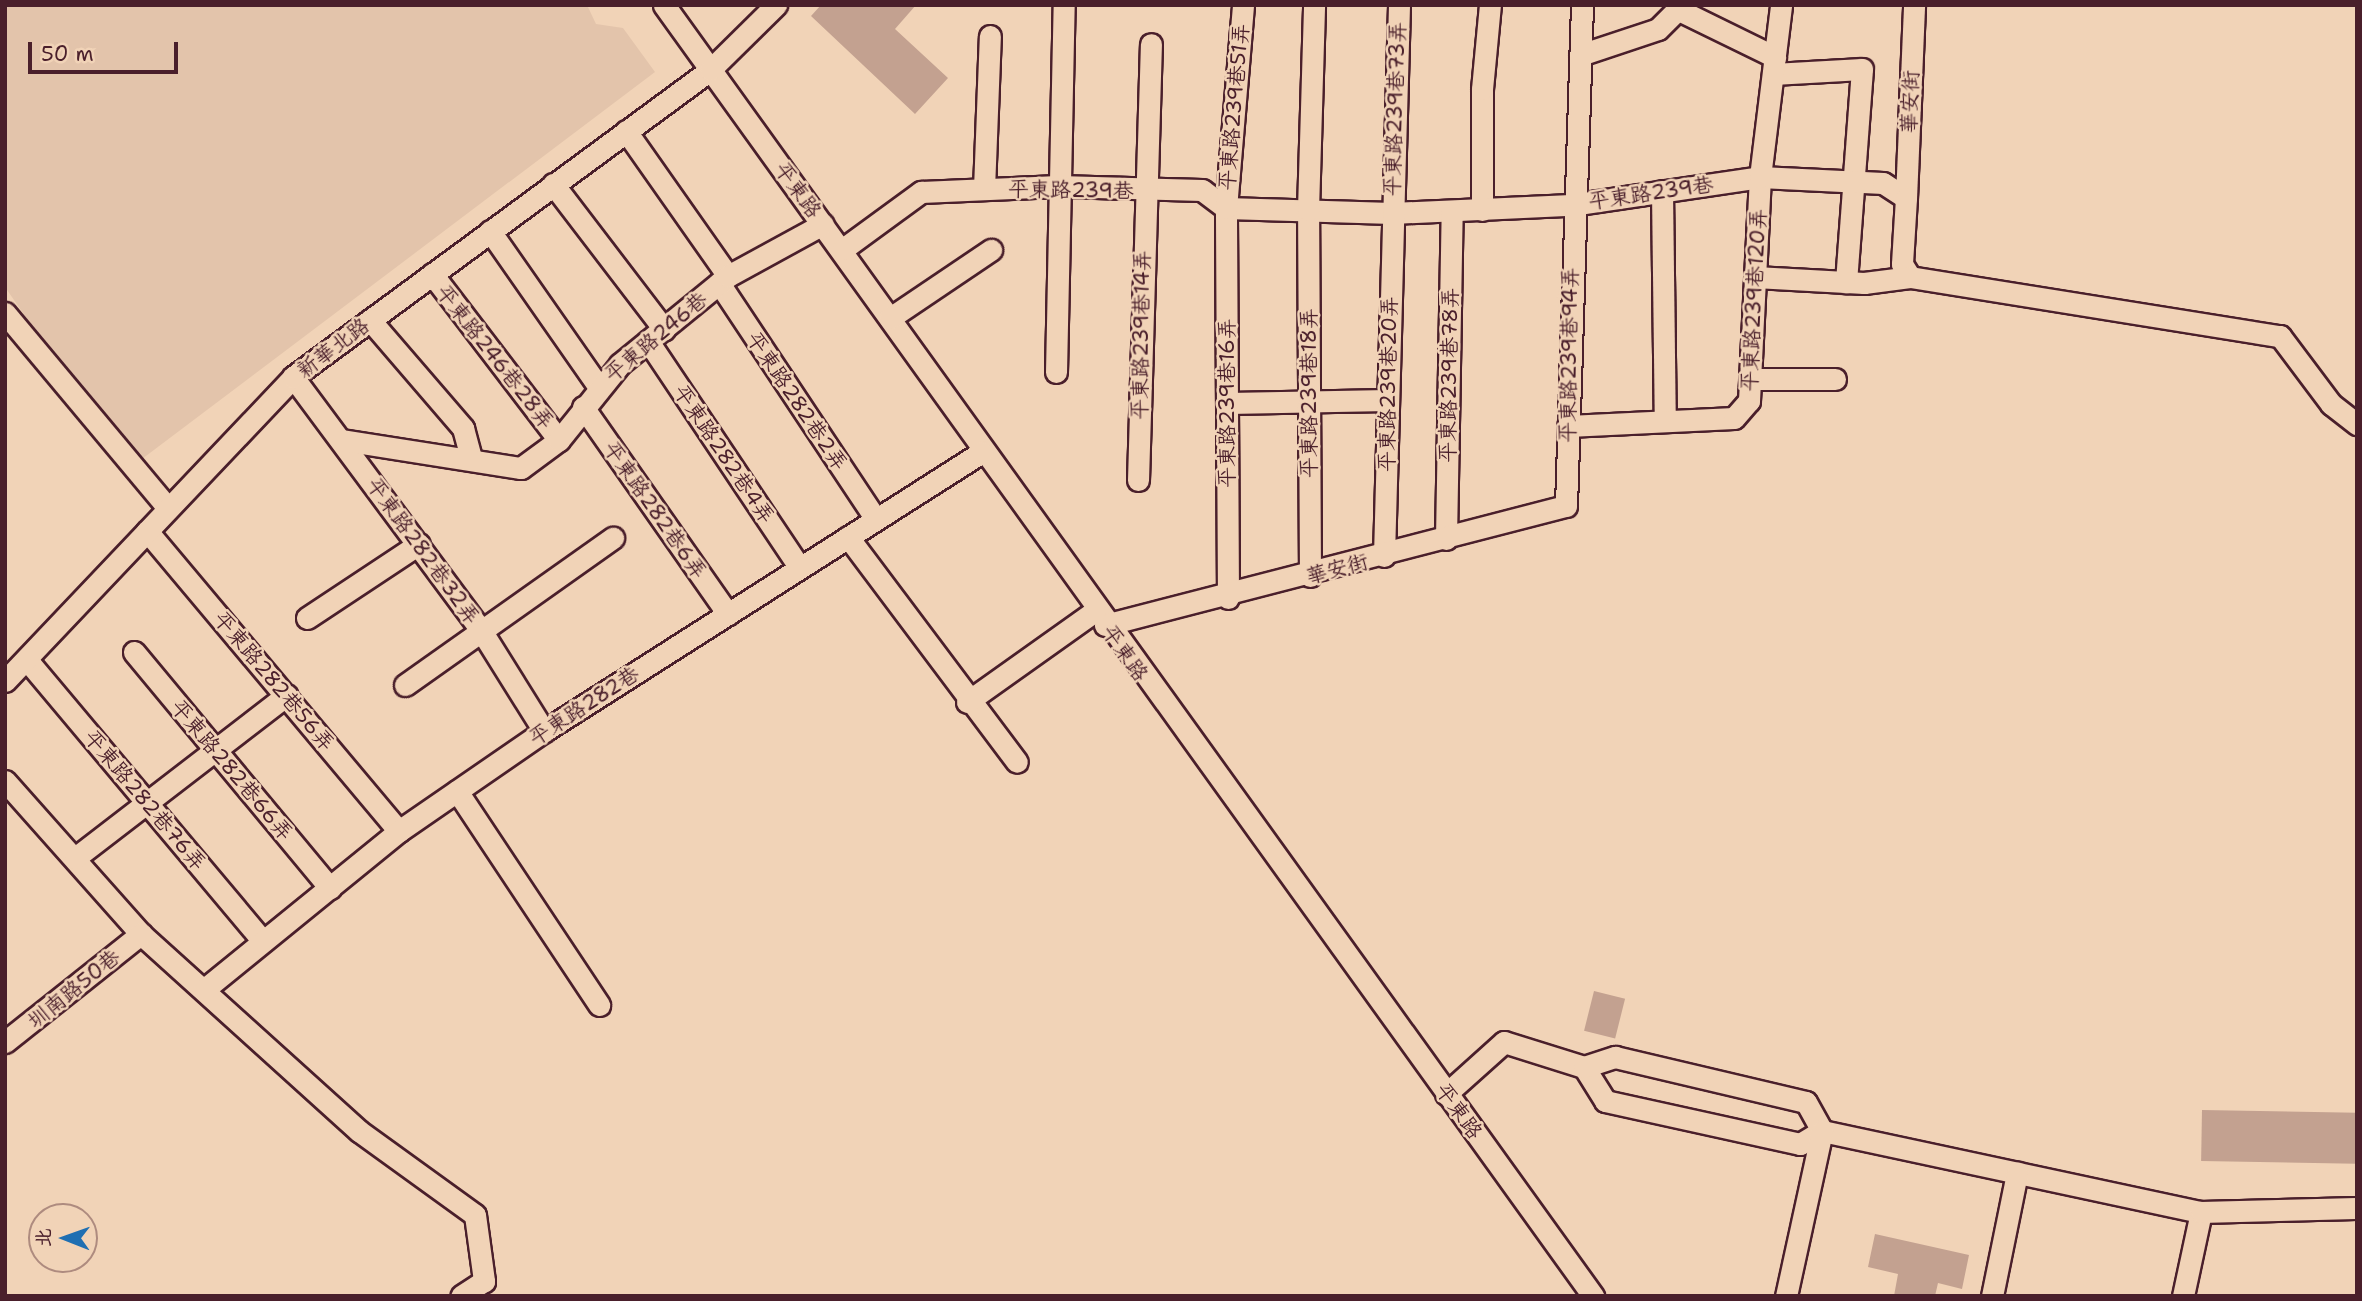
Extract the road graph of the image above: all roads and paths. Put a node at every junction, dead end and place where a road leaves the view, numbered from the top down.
1 (664, 5) edge
2 (776, 5) edge
3 (1064, 5) edge
4 (1243, 5) edge
5 (1314, 5) edge
6 (1399, 5) edge
7 (1490, 5) edge
8 (1583, 5) edge
9 (1781, 5) edge
10 (1914, 5) edge
11 (1682, 8) edge
12 (990, 36) dead end
13 (1151, 44) dead end
14 (1580, 55) junction
15 (1774, 66) junction
16 (710, 70) junction
17 (626, 131) junction
18 (1760, 177) junction
19 (1854, 181) junction
20 (553, 184) junction
21 (1058, 186) junction
22 (984, 189) junction
23 (1144, 191) junction
24 (1662, 191) junction
25 (1906, 198) junction
26 (1571, 205) junction
27 (1226, 208) junction
28 (1308, 210) junction
29 (1482, 210) junction
30 (1452, 211) junction
31 (1392, 213) junction
32 (823, 224) junction
33 (489, 231) junction
34 (843, 249) junction
35 (991, 250) dead end
36 (432, 274) junction
37 (1755, 277) junction
38 (1910, 277) junction
39 (723, 280) junction
40 (1846, 282) junction
41 (5, 313) edge
42 (890, 318) junction
43 (370, 320) junction
44 (656, 335) junction
45 (12, 336) edge
46 (1056, 372) dead end
47 (293, 377) junction
48 (1750, 379) junction
49 (1835, 379) dead end
50 (598, 386) junction
51 (1310, 399) junction
52 (1388, 400) junction
53 (1228, 403) junction
54 (583, 407) junction
55 (1665, 421) junction
56 (2357, 424) edge
57 (1568, 426) junction
58 (342, 440) junction
59 (559, 440) junction
60 (982, 452) junction
61 (471, 458) junction
62 (1138, 480) dead end
63 (1566, 506) joint
64 (168, 508) junction
65 (876, 519) junction
66 (147, 531) junction
67 (848, 537) junction
68 (613, 538) dead end
69 (1446, 539) junction
70 (419, 544) junction
71 (1384, 556) junction
72 (800, 568) junction
73 (1310, 576) junction
74 (1228, 598) junction
75 (727, 614) junction
76 (307, 618) dead end
77 (1100, 618) junction
78 (479, 627) junction
79 (134, 652) dead end
80 (27, 660) junction
81 (5, 681) edge
82 (405, 685) dead end
83 (286, 695) junction
84 (967, 702) junction
85 (544, 731) junction
86 (214, 751) junction
87 (1017, 762) dead end
88 (5, 781) edge
89 (457, 791) junction
90 (147, 803) junction
91 (400, 831) junction
92 (75, 858) junction
93 (330, 888) junction
94 (141, 934) junction
95 (263, 941) junction
96 (206, 988) junction
97 (599, 1004) dead end
98 (5, 1042) edge
99 (1584, 1067) junction
100 (1446, 1094) junction
101 (1822, 1131) junction
102 (2017, 1173) junction
103 (2357, 1208) edge
104 (2201, 1212) junction
105 (461, 1296) edge
106 (1593, 1296) edge
107 (1786, 1296) edge
108 (1992, 1296) edge
109 (2183, 1296) edge

1 - 16 street, 平東路
2 - 16 street, 新華北路
3 - 21 street
4 - 27 street, 平東路239巷51弄
5 - 28 street, 平東路239巷18弄
6 - 31 street, 平東路239巷73弄
7 - 29 street
8 - 14 street, 平東路239巷94弄
9 - 15 street, 平東路239巷120弄
10 - 25 street, 華安街
11 - 14 street
11 - 15 street
12 - 22 street
13 - 23 street, 平東路239巷14弄
14 - 26 street, 平東路239巷94弄
15 - 18 street, 平東路239巷120弄
15 - 19 street
16 - 17 street, 新華北路
16 - 32 street, 平東路
17 - 20 street, 新華北路
17 - 39 street, 平東路282巷2弄
18 - 19 street, 平東路239巷
18 - 24 street, 平東路239巷
18 - 37 street, 平東路239巷120弄
19 - 25 street, 平東路239巷
19 - 40 street
20 - 33 street, 新華北路
20 - 44 street, 平東路282巷4弄
21 - 22 street, 平東路239巷
21 - 23 street, 平東路239巷
21 - 46 street
22 - 34 street, 平東路239巷
23 - 27 street, 平東路239巷
23 - 62 street, 平東路239巷14弄
24 - 26 street, 平東路239巷
24 - 55 street
25 - 38 street
26 - 29 street, 平東路239巷
26 - 57 street, 平東路239巷94弄
27 - 28 street, 平東路239巷
27 - 53 street, 平東路239巷16弄
28 - 31 street, 平東路239巷
28 - 51 street, 平東路239巷18弄
29 - 30 street, 平東路239巷
30 - 31 street, 平東路239巷
30 - 69 street, 平東路239巷78弄
31 - 52 street, 平東路239巷20弄
32 - 34 street, 平東路
32 - 39 street, 平東路246巷
33 - 36 street, 新華北路
33 - 50 street
34 - 42 street, 平東路
35 - 42 street
36 - 43 street, 新華北路
36 - 59 street, 平東路246巷28弄
37 - 40 street
37 - 48 street, 平東路239巷120弄
38 - 40 street
38 - 56 street
39 - 44 street, 平東路246巷
39 - 65 street, 平東路282巷2弄
41 - 45 street
42 - 60 street, 平東路
43 - 47 street, 新華北路
43 - 61 street
44 - 50 street, 平東路246巷
44 - 72 street, 平東路282巷4弄
45 - 64 street
47 - 58 street, 平東路282巷32弄
47 - 64 street, 新華北路
48 - 49 street
48 - 55 street, 平東路239巷120弄
50 - 54 street, 平東路246巷
51 - 52 street
51 - 53 street
51 - 73 street, 平東路239巷18弄
52 - 71 street, 平東路239巷20弄
53 - 74 street, 平東路239巷16弄
54 - 59 street, 平東路246巷
54 - 75 street, 平東路282巷6弄
55 - 57 street
57 - 63 street, 平東路239巷94弄
58 - 61 street, 平東路246巷
58 - 70 street, 平東路282巷32弄
59 - 61 street, 平東路246巷
60 - 65 street, 平東路282巷
60 - 77 street, 平東路
63 - 69 street, 華安街
64 - 66 street, 新華北路
65 - 67 street, 平東路282巷
66 - 80 street, 新華北路
66 - 83 street, 平東路282巷56弄
67 - 72 street, 平東路282巷
67 - 84 street
68 - 78 street
69 - 71 street, 華安街
70 - 76 street
70 - 78 street, 平東路282巷32弄
71 - 73 street, 華安街
72 - 75 street, 平東路282巷
73 - 74 street, 華安街
74 - 77 street, 華安街
75 - 85 street, 平東路282巷
77 - 84 street
77 - 100 street, 平東路
78 - 82 street
78 - 85 street, 平東路282巷32弄
79 - 86 street, 平東路282巷66弄
80 - 81 street, 新華北路
80 - 90 street, 平東路282巷76弄
83 - 86 street
83 - 91 street, 平東路282巷56弄
84 - 87 street
85 - 89 street, 平東路282巷
86 - 90 street
86 - 93 street, 平東路282巷66弄
88 - 92 street
89 - 91 street, 平東路282巷
89 - 97 street
90 - 92 street
90 - 95 street, 平東路282巷76弄
91 - 93 street, 平東路282巷
92 - 94 street
93 - 95 street, 平東路282巷
94 - 96 street
94 - 98 street, 圳南路50巷
95 - 96 street, 平東路282巷
96 - 105 street
99 - 100 street
99 - 101 street
99 - 101 street
100 - 106 street, 平東路
101 - 102 street
101 - 107 street
102 - 104 street
102 - 108 street
103 - 104 street
104 - 109 street

